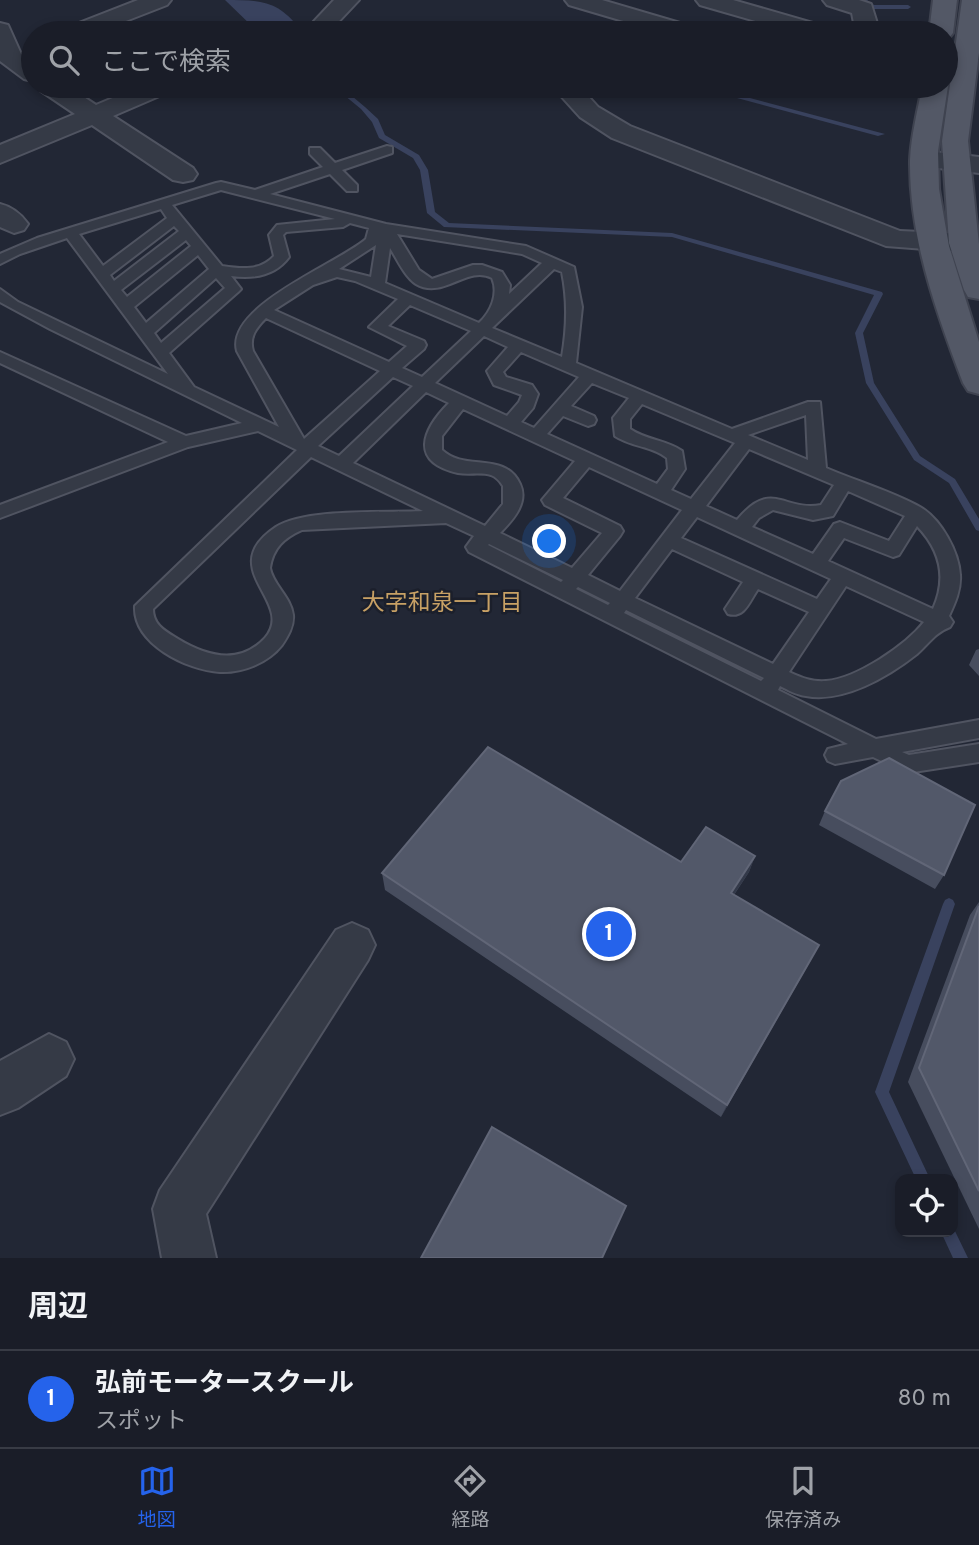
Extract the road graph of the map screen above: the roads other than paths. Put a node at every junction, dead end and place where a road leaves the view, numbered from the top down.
1 (159, 0) edge
2 (347, 0) edge
3 (578, 0) edge
4 (708, 0) edge
5 (835, 0) edge
6 (974, 0) edge
7 (107, 9) edge
8 (90, 21) edge
9 (123, 21) edge
10 (327, 21) edge
11 (649, 21) edge
12 (781, 21) edge
13 (866, 21) edge
14 (974, 27) edge
15 (0, 30) edge
16 (963, 54) edge
17 (5, 60) edge
18 (21, 68) edge
19 (67, 98) edge
20 (134, 98) edge
21 (576, 98) edge
22 (932, 98) edge
23 (93, 116) junction
24 (387, 150) dead end
25 (314, 151) dead end
26 (0, 155) edge
27 (924, 159) junction
28 (967, 163) edge
29 (332, 169) junction
30 (183, 174) dead end
31 (352, 188) dead end
32 (254, 195) junction
33 (163, 203) junction
34 (176, 218) junction
35 (375, 225) junction
36 (70, 232) junction
37 (187, 232) junction
38 (933, 242) junction
39 (964, 243) junction
40 (199, 247) junction
41 (0, 260) edge
42 (552, 262) junction
43 (217, 270) junction
44 (101, 274) junction
45 (312, 278) junction
46 (377, 285) junction
47 (113, 289) junction
48 (168, 289) dead end
49 (979, 290) edge
50 (0, 293) edge
51 (186, 297) junction
52 (408, 298) junction
53 (125, 306) junction
54 (265, 312) junction
55 (497, 316) junction
56 (482, 330) junction
57 (145, 332) junction
58 (519, 345) junction
59 (160, 352) junction
60 (0, 357) edge
61 (568, 366) junction
62 (391, 370) junction
63 (590, 375) junction
64 (979, 383) edge
65 (425, 385) junction
66 (190, 391) junction
67 (639, 396) junction
68 (460, 401) junction
69 (560, 408) junction
70 (588, 420) dead end
71 (510, 424) junction
72 (261, 425) junction
73 (536, 436) junction
74 (739, 438) junction
75 (184, 442) junction
76 (304, 446) junction
77 (586, 459) junction
78 (341, 464) junction
79 (817, 470) junction
80 (845, 482) junction
81 (660, 493) junction
82 (694, 508) junction
83 (0, 512) edge
84 (916, 513) junction
85 (448, 516) junction
86 (740, 529) junction
87 (486, 534) junction
88 (669, 540) junction
89 (816, 564) junction
90 (843, 576) junction
91 (755, 578) junction
92 (569, 585) junction
93 (616, 608) junction
94 (735, 608) dead end
95 (821, 609) junction
96 (943, 622) junction
97 (770, 684) junction
98 (979, 729) edge
99 (875, 748) junction
100 (979, 753) edge
101 (835, 755) dead end
102 (352, 945) dead end
103 (49, 1059) dead end
104 (0, 1090) edge
105 (189, 1258) edge

1 - 7 street
2 - 10 street
3 - 11 street
4 - 12 street
5 - 13 street
6 - 14 main road
7 - 8 street
7 - 9 street
14 - 16 main road
15 - 17 street
16 - 28 main road
17 - 18 street
19 - 23 street
20 - 23 street
21 - 38 street
22 - 27 main road
23 - 26 street
23 - 30 street
24 - 29 lane
25 - 29 lane
27 - 28 street
27 - 38 main road
28 - 39 main road
29 - 31 lane
29 - 32 lane
32 - 33 lane
32 - 35 lane
33 - 34 lane
33 - 36 lane
34 - 37 lane
34 - 44 lane
35 - 42 lane
35 - 43 lane
35 - 45 lane
35 - 46 lane
35 - 55 lane
36 - 41 lane
36 - 44 lane
37 - 40 lane
37 - 47 lane
38 - 39 street
38 - 64 main road
39 - 49 main road
40 - 43 lane
40 - 53 lane
42 - 55 lane
42 - 61 lane
43 - 51 lane
43 - 59 lane
44 - 47 lane
45 - 46 lane
45 - 54 lane
46 - 52 lane
47 - 53 lane
48 - 51 lane
50 - 66 lane
51 - 57 lane
52 - 56 lane
52 - 62 lane
53 - 57 lane
54 - 62 lane
54 - 76 lane
55 - 56 lane
56 - 58 lane
56 - 65 lane
57 - 59 lane
58 - 61 lane
58 - 71 lane
59 - 66 lane
60 - 75 lane
61 - 63 lane
62 - 65 lane
62 - 76 lane
63 - 67 lane
63 - 69 lane
65 - 68 lane
65 - 78 lane
66 - 72 lane
67 - 74 lane
67 - 81 lane
68 - 71 lane
68 - 87 lane
69 - 70 lane
69 - 73 lane
71 - 73 lane
72 - 75 lane
72 - 76 lane
73 - 77 lane
74 - 79 lane
74 - 79 lane
74 - 82 lane
75 - 83 lane
76 - 78 lane
76 - 85 lane
77 - 81 lane
77 - 92 lane
78 - 85 lane
79 - 80 lane
80 - 84 lane
80 - 86 lane
81 - 82 lane
82 - 86 lane
82 - 88 lane
84 - 89 lane
84 - 96 lane
85 - 87 lane
86 - 89 lane
87 - 92 lane
88 - 91 lane
88 - 93 lane
89 - 90 lane
90 - 95 lane
90 - 96 lane
91 - 94 lane
91 - 95 lane
92 - 93 lane
93 - 97 lane
95 - 97 lane
96 - 97 lane
97 - 99 lane
98 - 99 lane
99 - 100 lane
99 - 101 lane
102 - 105 street
103 - 104 street

